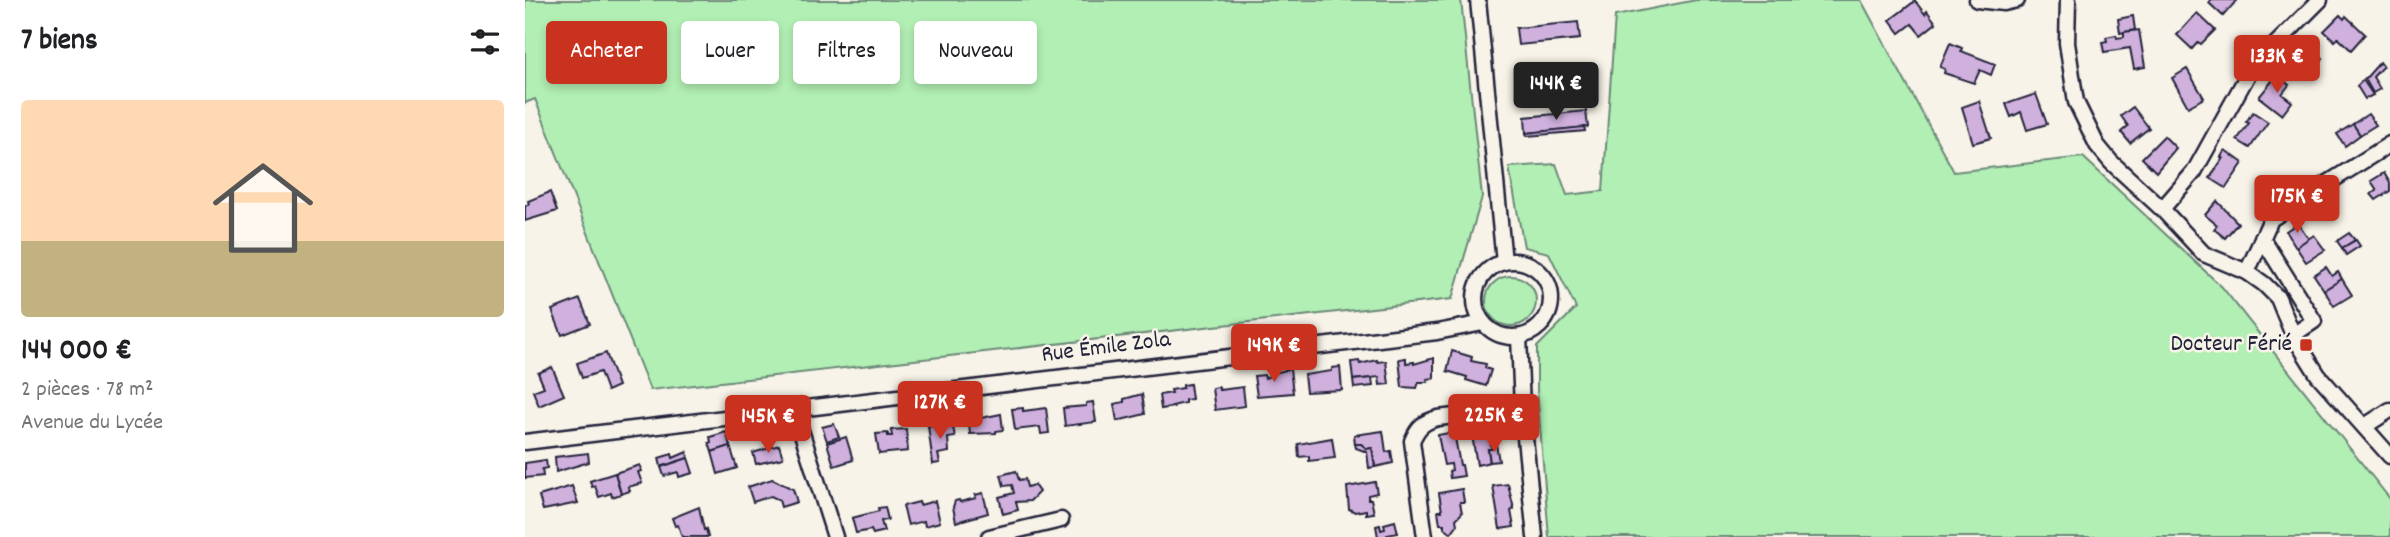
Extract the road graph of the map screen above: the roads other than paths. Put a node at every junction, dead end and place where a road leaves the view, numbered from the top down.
1 (1478, 0) edge
2 (1977, 0) edge
3 (2017, 0) edge
4 (2068, 0) edge
5 (2320, 0) edge
6 (2388, 151) edge
7 (2162, 209) junction
8 (2262, 238) junction
9 (1504, 262) junction
10 (2247, 272) junction
11 (1483, 323) junction
12 (2293, 335) junction
13 (1519, 337) junction
14 (800, 407) junction
15 (1522, 408) junction
16 (2390, 410) edge
17 (2365, 426) junction
18 (525, 442) edge
19 (2390, 456) edge
20 (1061, 520) dead end
21 (835, 537) edge
22 (989, 537) edge
23 (1425, 537) edge
24 (1535, 537) edge

1 - 9 street
2 - 3 street
4 - 7 street
5 - 7 street
6 - 8 street
7 - 10 street
8 - 10 street
8 - 12 street
9 - 11 street
9 - 13 street
10 - 12 street
11 - 13 street
11 - 14 street, Rue Émile Zola
12 - 17 street
13 - 15 street
14 - 18 street, Rue Émile Zola
14 - 21 street
15 - 23 street
15 - 24 street
16 - 17 street
17 - 19 street
20 - 22 street

